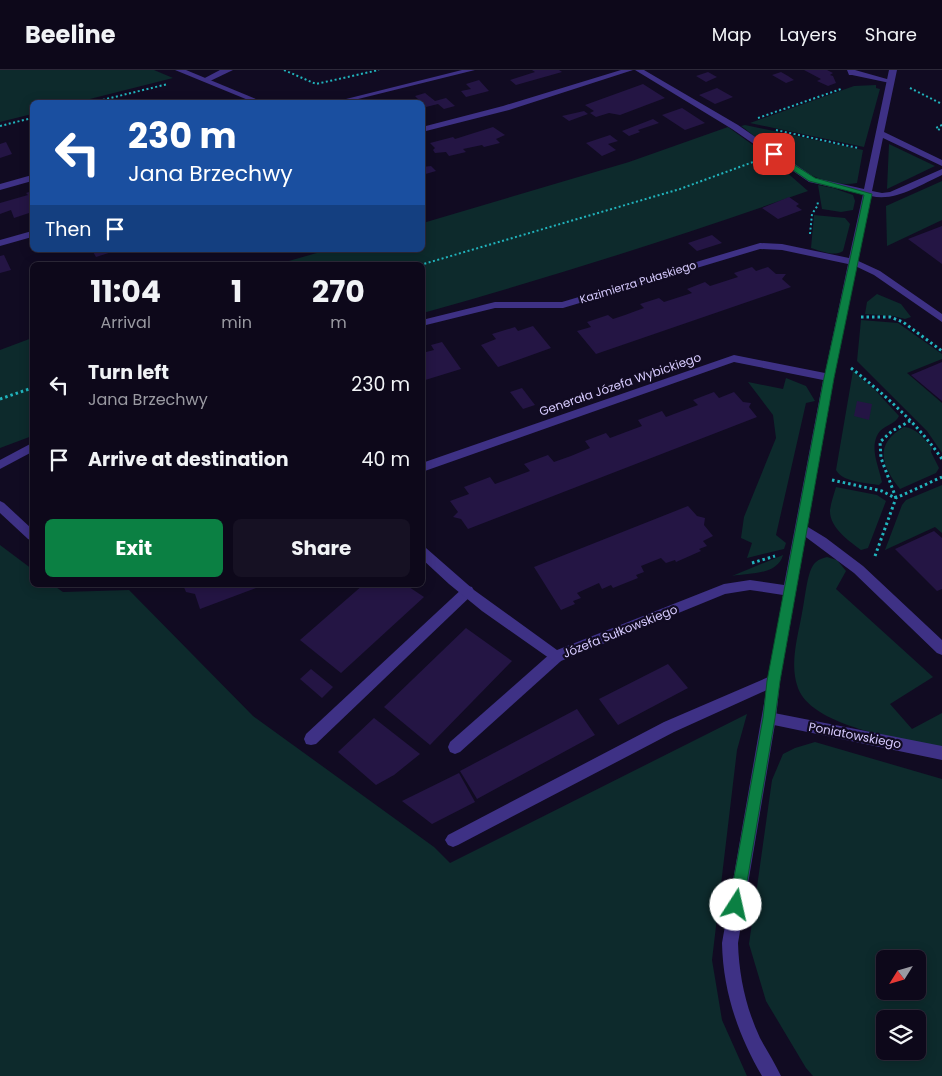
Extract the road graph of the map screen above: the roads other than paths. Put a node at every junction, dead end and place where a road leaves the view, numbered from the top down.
1 (179, 70) edge
2 (229, 70) edge
3 (471, 70) edge
4 (629, 70) edge
5 (639, 70) edge
6 (851, 70) edge
7 (893, 70) edge
8 (205, 80) junction
9 (890, 81) junction
10 (251, 100) edge
11 (346, 100) edge
12 (425, 129) edge
13 (880, 134) junction
14 (942, 163) edge
15 (942, 172) edge
16 (30, 179) edge
17 (0, 187) edge
18 (868, 194) junction
19 (30, 235) edge
20 (0, 243) edge
21 (854, 262) junction
22 (942, 319) edge
23 (425, 322) edge
24 (829, 378) junction
25 (30, 448) edge
26 (0, 465) edge
27 (425, 467) edge
28 (0, 506) edge
29 (802, 529) junction
30 (30, 534) edge
31 (425, 554) edge
32 (790, 591) junction
33 (468, 592) junction
34 (942, 649) edge
35 (556, 657) junction
36 (774, 681) junction
37 (769, 718) junction
38 (311, 739) dead end
39 (455, 746) dead end
40 (942, 753) edge
41 (453, 840) dead end
42 (772, 1076) edge

1 - 8 street
2 - 8 street
3 - 11 street
4 - 12 street
5 - 18 street
6 - 9 street
7 - 9 street
8 - 10 street
9 - 13 street
13 - 14 street
13 - 18 street
15 - 18 street
16 - 17 street
18 - 21 street
19 - 20 street
21 - 22 street
21 - 23 street, Kazimierza Pułaskiego
21 - 24 street
24 - 27 street, Generała Józefa Wybickiego
24 - 29 street
25 - 26 street
28 - 30 street
29 - 32 street
29 - 34 street
31 - 33 street, Józefa Sułkowskiego
32 - 35 street, Józefa Sułkowskiego
32 - 36 street
33 - 35 street, Józefa Sułkowskiego
33 - 38 street
35 - 39 street
36 - 37 street
36 - 41 street
37 - 40 street, Poniatowskiego
37 - 42 street

